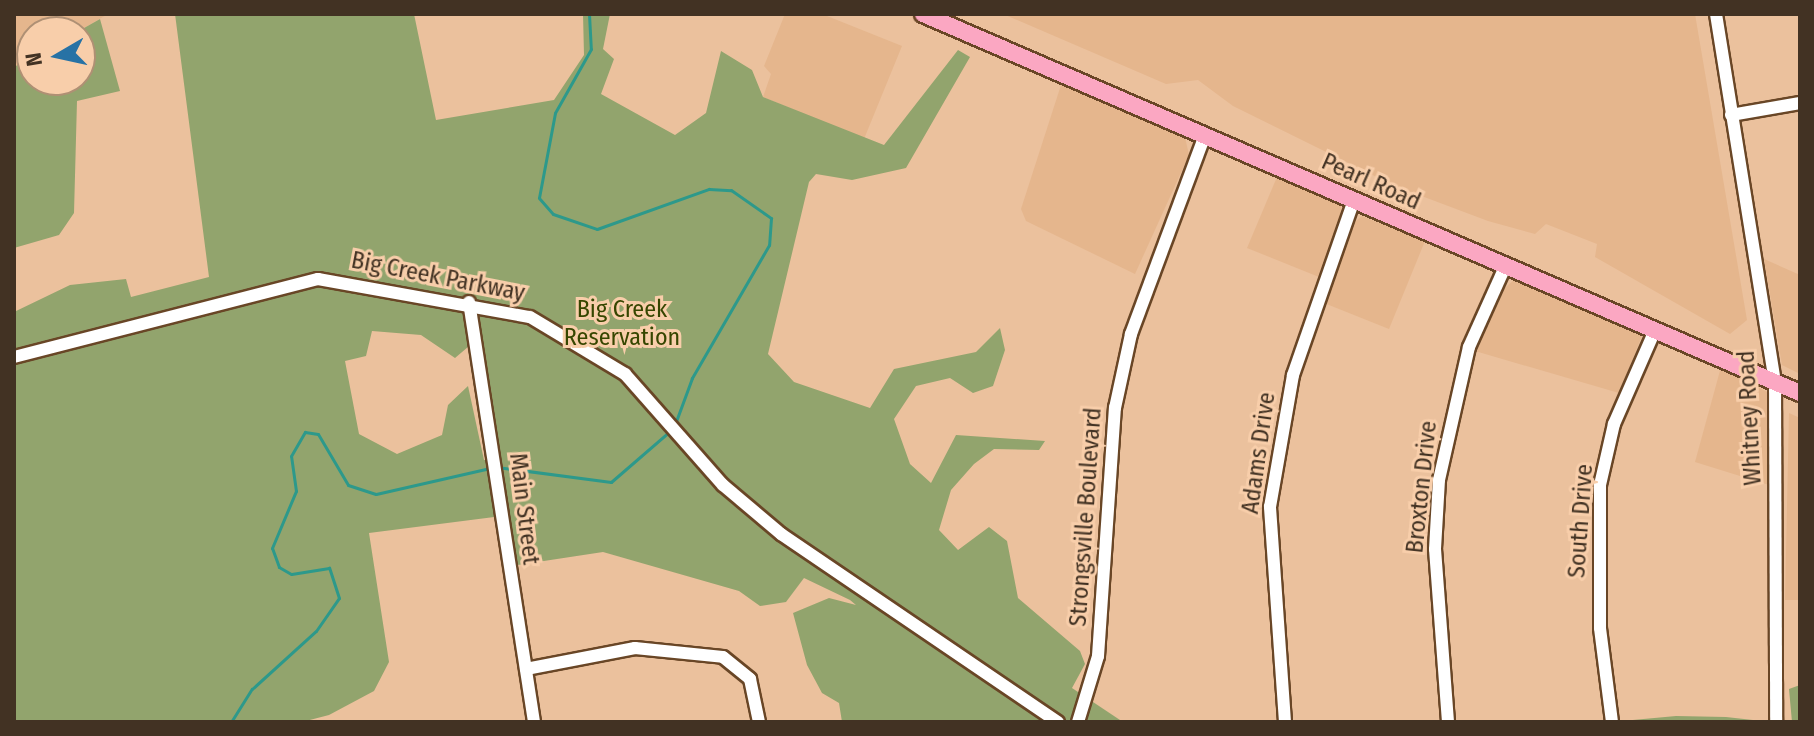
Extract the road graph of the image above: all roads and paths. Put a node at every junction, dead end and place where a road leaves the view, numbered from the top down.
1 (923, 14) edge
2 (1716, 14) edge
3 (1800, 103) edge
4 (1731, 115) junction
5 (1205, 135) junction
6 (1354, 200) junction
7 (1505, 267) junction
8 (469, 302) junction
9 (1655, 330) junction
10 (14, 357) edge
11 (1775, 383) junction
12 (1800, 393) edge
13 (526, 669) junction
14 (534, 722) edge
15 (759, 722) edge
16 (1058, 722) edge
17 (1078, 722) edge
18 (1285, 722) edge
19 (1448, 722) edge
20 (1612, 722) edge
21 (1776, 722) edge

1 - 5 main road, Pearl Road
2 - 4 street, Whitney Road
3 - 4 street
4 - 11 street, Whitney Road
5 - 6 main road, Pearl Road
5 - 17 street, Strongsville Boulevard
6 - 7 main road, Pearl Road
6 - 18 street, Adams Drive
7 - 9 main road, Pearl Road
7 - 19 street, Broxton Drive
8 - 10 street, Big Creek Parkway
8 - 13 street, Main Street
8 - 16 street, Big Creek Parkway
9 - 11 main road, Pearl Road
9 - 20 street, South Drive
11 - 12 main road, Pearl Road
11 - 21 street, Whitney Road
13 - 14 street, Main Street
13 - 15 street

